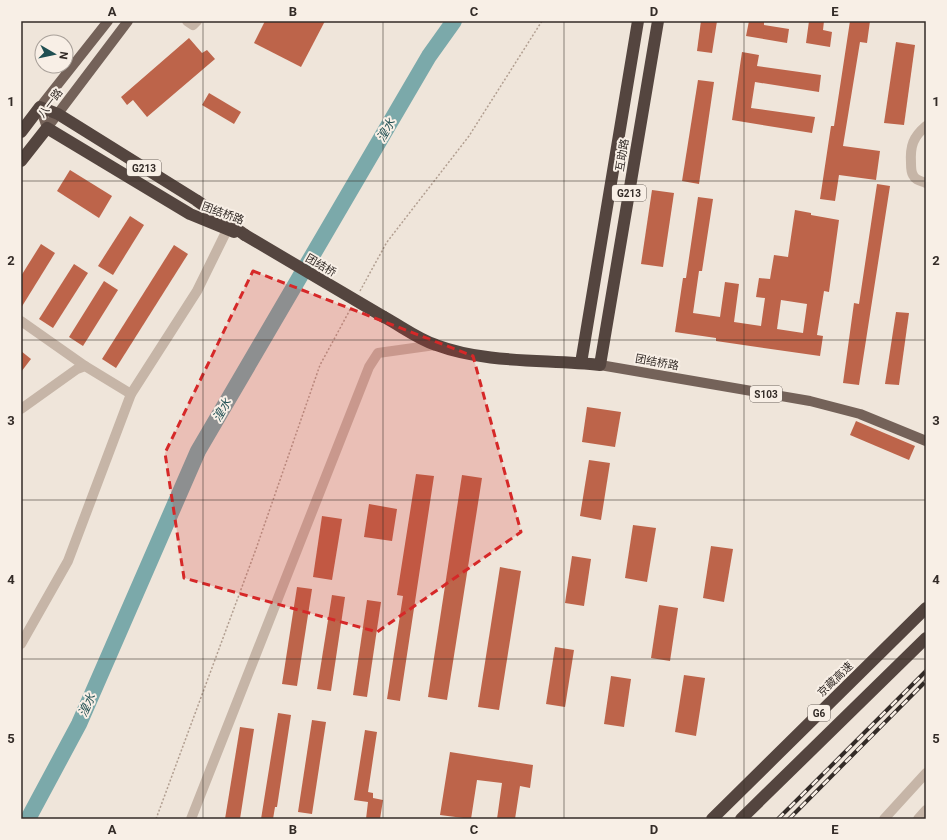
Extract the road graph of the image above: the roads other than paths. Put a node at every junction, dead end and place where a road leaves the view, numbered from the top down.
1 (108, 21) edge
2 (128, 21) edge
3 (187, 21) edge
4 (197, 21) edge
5 (638, 21) edge
6 (658, 21) edge
7 (40, 107) junction
8 (58, 114) junction
9 (926, 126) edge
10 (48, 128) junction
11 (21, 132) edge
12 (21, 161) edge
13 (926, 183) edge
14 (227, 230) junction
15 (245, 235) junction
16 (384, 317) joint
17 (21, 321) edge
18 (435, 345) junction
19 (581, 363) junction
20 (600, 365) junction
21 (85, 366) junction
22 (131, 394) junction
23 (21, 409) edge
24 (926, 440) edge
25 (926, 608) edge
26 (926, 638) edge
27 (21, 644) edge
28 (926, 773) edge
29 (926, 810) edge
30 (191, 819) edge
31 (712, 819) edge
32 (740, 819) edge
33 (884, 819) edge
34 (918, 819) edge

1 - 7 main road, 八一路
2 - 8 main road, 八一路
3 - 4 street
5 - 19 highway, 互助路 / G213
6 - 20 highway, 互助路 / G213
7 - 8 highway, 团结桥路 / G213
7 - 10 main road
7 - 11 highway, 八一路
8 - 10 main road, 八一路
8 - 15 highway, 团结桥路 / G213
9 - 13 street
10 - 12 highway, 八一路
10 - 14 highway, 团结桥路 / G213
14 - 15 highway, 团结桥路 / G213
14 - 22 street
15 - 16 highway, 团结桥 / G213, bridge
16 - 18 highway, 团结桥路 / G213
17 - 21 street
18 - 19 highway, 团结桥路 / G213
18 - 30 street
19 - 20 highway, 团结桥路 / G213
20 - 24 main road, 团结桥路 / S103
21 - 22 street
21 - 23 street
22 - 27 street
25 - 31 highway, 京藏高速 / G6
26 - 32 highway, G6
28 - 33 street
29 - 34 street

